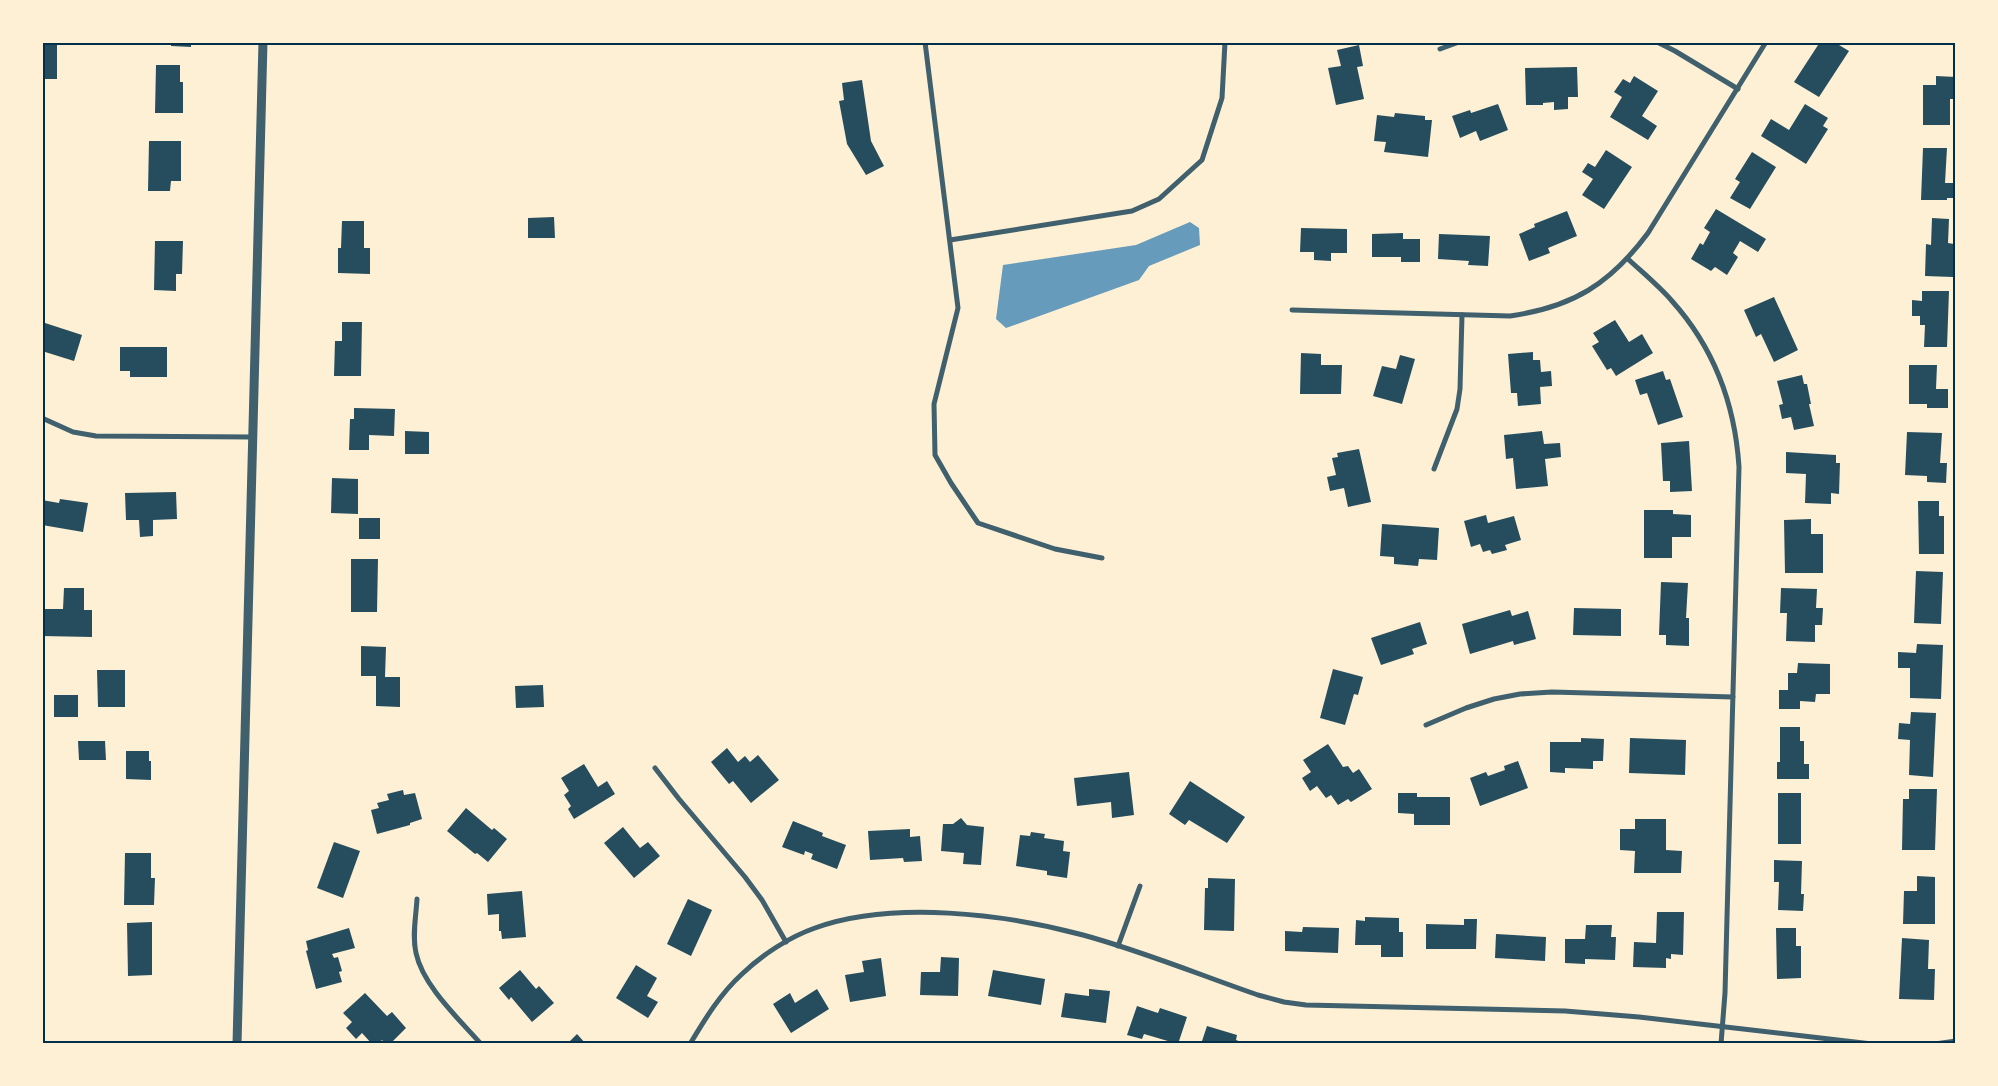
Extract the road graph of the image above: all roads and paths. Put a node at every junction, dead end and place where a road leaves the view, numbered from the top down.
1 (263, 42) edge
2 (925, 42) edge
3 (1225, 42) edge
4 (1458, 42) edge
5 (1656, 42) edge
6 (1766, 42) edge
7 (1440, 49) dead end
8 (1738, 89) junction
9 (950, 240) junction
10 (1628, 259) junction
11 (1292, 310) dead end
12 (1462, 315) junction
13 (42, 418) edge
14 (253, 437) junction
15 (1434, 469) dead end
16 (1102, 558) dead end
17 (1733, 697) junction
18 (1426, 725) dead end
19 (655, 768) dead end
20 (1140, 886) dead end
21 (417, 899) dead end
22 (786, 942) junction
23 (1118, 946) junction
24 (1723, 1027) junction
25 (1956, 1041) edge
26 (237, 1044) edge
27 (481, 1044) edge
28 (690, 1044) edge
29 (1721, 1044) edge
30 (1872, 1044) edge
31 (1935, 1044) edge

1 - 14 street
2 - 9 street
3 - 9 street
4 - 7 street
5 - 8 street
6 - 8 street
8 - 10 street
9 - 16 street
10 - 12 street
10 - 17 street
11 - 12 street
12 - 15 street
13 - 14 street
14 - 26 street
17 - 18 street
17 - 24 street
19 - 22 street
20 - 23 street
21 - 27 street
22 - 23 street
22 - 28 street
23 - 24 street
24 - 29 street
24 - 30 street
25 - 31 street

